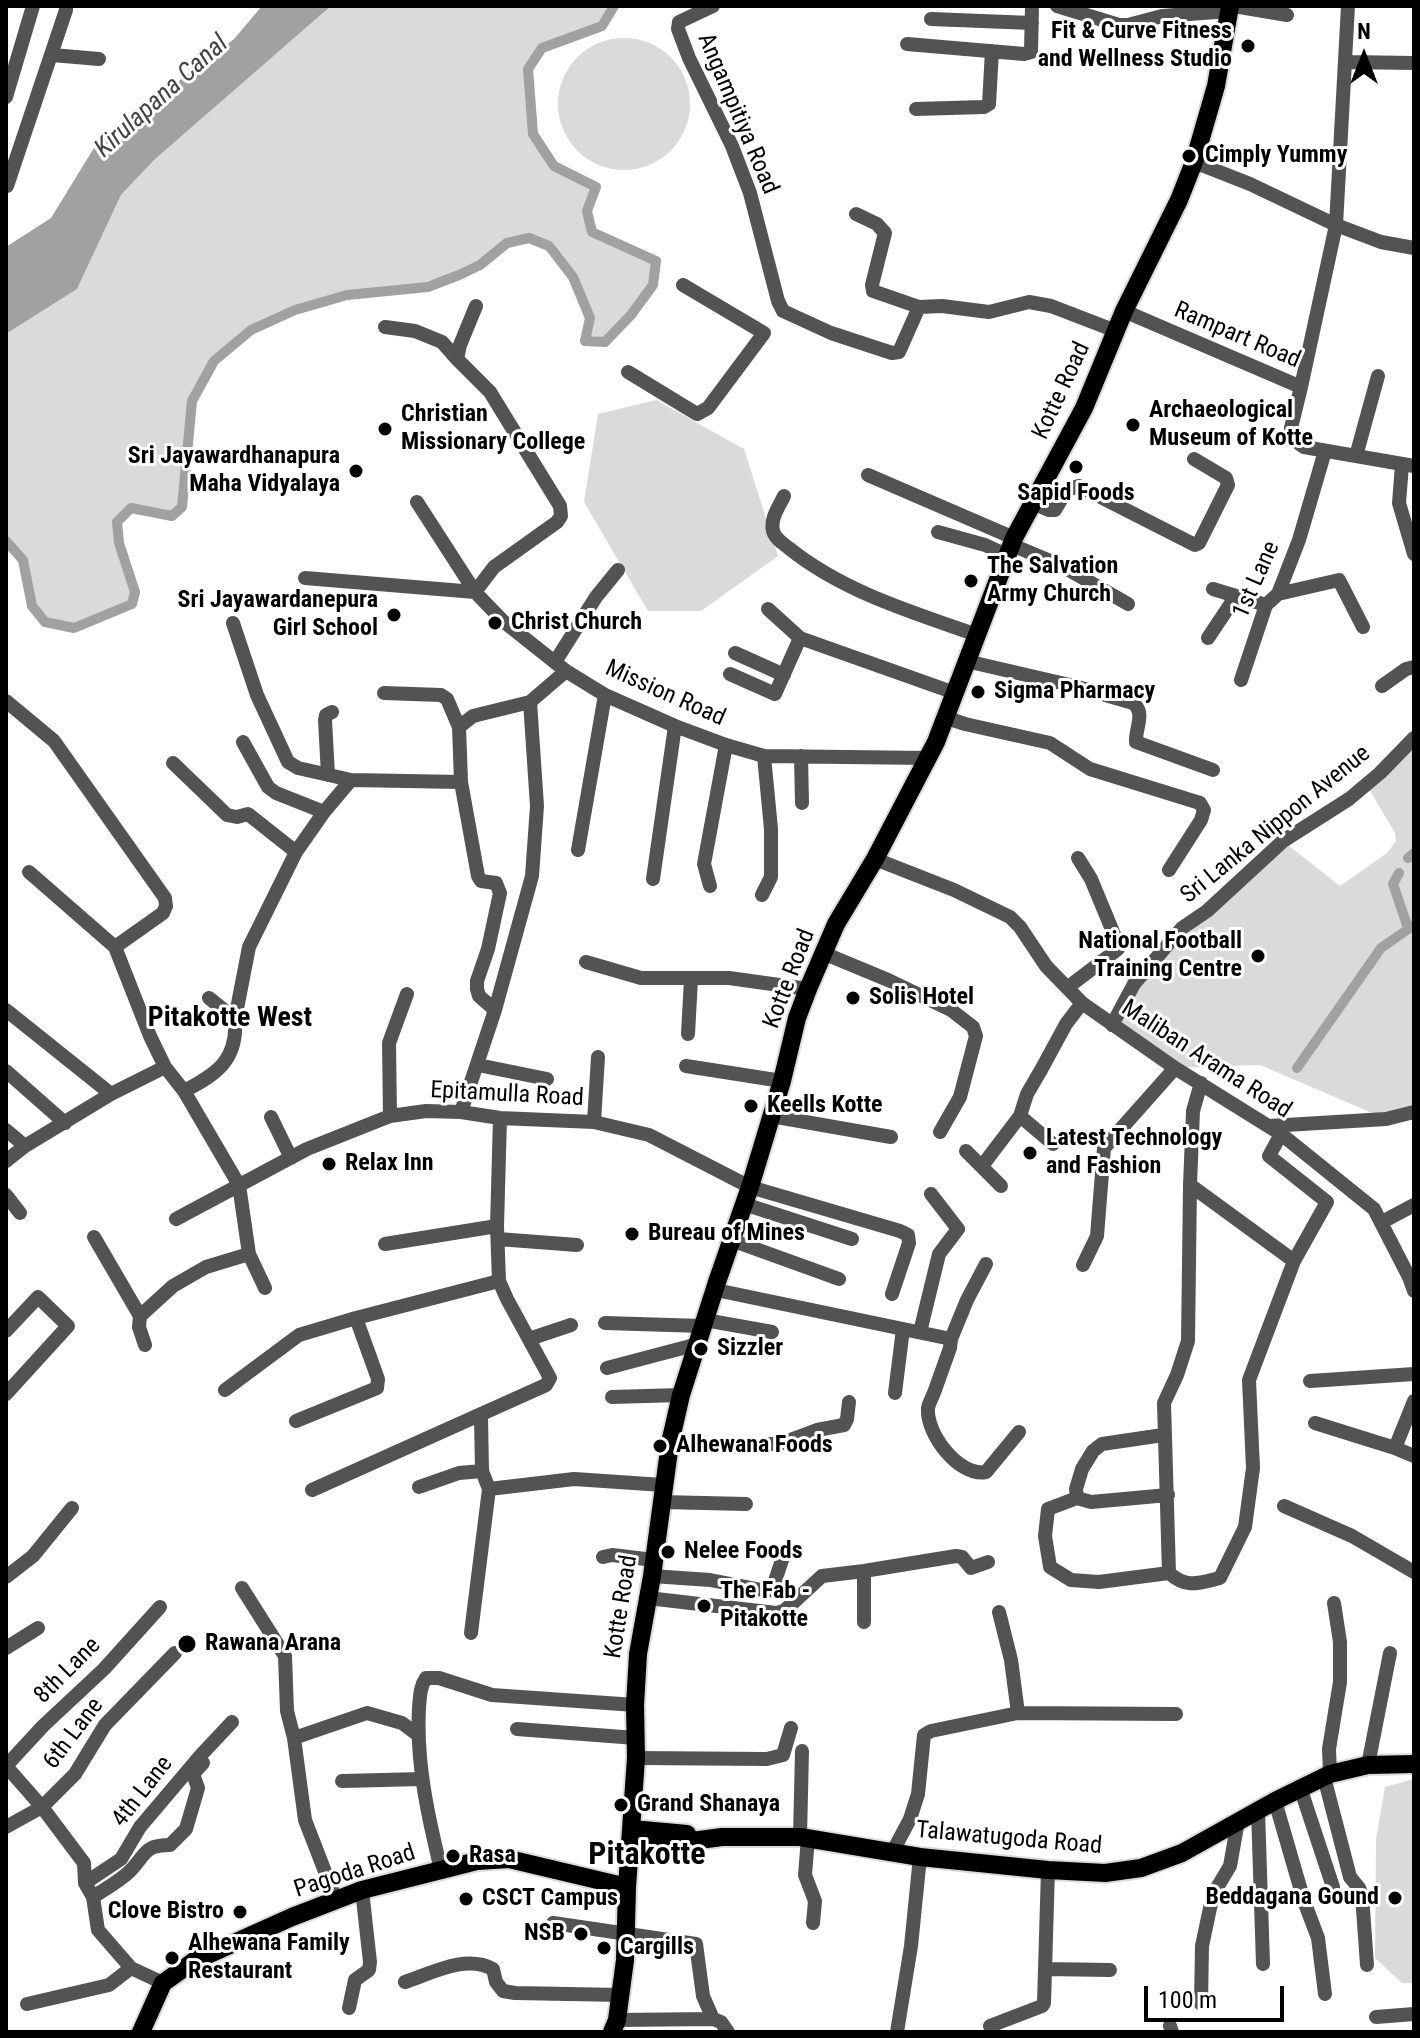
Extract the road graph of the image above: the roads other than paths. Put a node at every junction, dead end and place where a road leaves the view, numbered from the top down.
1 (33, 6) edge
2 (66, 6) edge
3 (713, 6) edge
4 (1032, 6) edge
5 (1057, 6) edge
6 (1348, 6) edge
7 (1231, 8) edge
8 (1287, 15) dead end
9 (931, 19) dead end
10 (1032, 23) junction
11 (907, 44) dead end
12 (992, 51) junction
13 (12, 52) edge
14 (52, 55) junction
15 (99, 59) dead end
16 (1346, 62) junction
17 (1414, 63) edge
18 (6, 97) edge
19 (916, 109) dead end
20 (1194, 162) junction
21 (7, 186) edge
22 (856, 214) dead end
23 (1336, 225) junction
24 (1414, 248) edge
25 (683, 285) dead end
26 (476, 306) dead end
27 (919, 307) junction
28 (783, 311) junction
29 (1124, 311) junction
30 (385, 327) dead end
31 (1116, 331) junction
32 (764, 333) junction
33 (457, 359) junction
34 (628, 372) dead end
35 (1378, 376) dead end
36 (1301, 387) junction
37 (1325, 451) junction
38 (1356, 456) junction
39 (1194, 459) dead end
40 (1408, 465) edge
41 (868, 475) dead end
42 (784, 496) dead end
43 (417, 502) dead end
44 (1033, 503) junction
45 (1409, 521) edge
46 (938, 532) dead end
47 (1011, 546) junction
48 (1414, 554) edge
49 (618, 570) dead end
50 (305, 578) dead end
51 (1213, 589) dead end
52 (475, 592) junction
53 (1278, 594) junction
54 (1236, 596) junction
55 (1128, 604) dead end
56 (1266, 605) junction
57 (768, 609) dead end
58 (233, 623) dead end
59 (1363, 627) dead end
60 (977, 635) junction
61 (800, 638) junction
62 (1208, 638) dead end
63 (735, 653) dead end
64 (966, 661) junction
65 (561, 666) junction
66 (1414, 667) edge
67 (730, 674) dead end
68 (784, 675) junction
69 (1241, 680) dead end
70 (1382, 686) dead end
71 (384, 693) dead end
72 (955, 693) junction
73 (605, 695) junction
74 (6, 701) edge
75 (530, 702) junction
76 (332, 712) dead end
77 (947, 718) junction
78 (675, 726) junction
79 (459, 727) junction
80 (1414, 738) edge
81 (243, 742) dead end
82 (726, 745) junction
83 (764, 756) junction
84 (801, 756) junction
85 (928, 758) junction
86 (173, 763) dead end
87 (1213, 770) dead end
88 (328, 775) junction
89 (351, 780) junction
90 (461, 782) junction
91 (802, 803) dead end
92 (324, 812) junction
93 (578, 850) dead end
94 (296, 852) junction
95 (1078, 858) dead end
96 (875, 859) junction
97 (1169, 870) dead end
98 (29, 872) dead end
99 (653, 879) dead end
100 (710, 886) dead end
101 (762, 895) dead end
102 (115, 947) junction
103 (823, 953) junction
104 (586, 962) dead end
105 (691, 979) junction
106 (1067, 988) junction
107 (808, 989) junction
108 (407, 994) dead end
109 (209, 998) dead end
110 (1082, 1003) junction
111 (6, 1010) edge
112 (495, 1010) junction
113 (235, 1019) junction
114 (1112, 1025) junction
115 (688, 1034) dead end
116 (598, 1057) dead end
117 (478, 1065) junction
118 (686, 1066) dead end
119 (165, 1067) junction
120 (1175, 1068) junction
121 (6, 1071) edge
122 (547, 1079) dead end
123 (782, 1081) junction
124 (1201, 1083) junction
125 (184, 1091) junction
126 (111, 1094) junction
127 (461, 1112) junction
128 (1414, 1112) edge
129 (390, 1116) junction
130 (771, 1116) junction
131 (1020, 1116) junction
132 (271, 1117) dead end
133 (500, 1118) junction
134 (594, 1122) junction
135 (65, 1123) junction
136 (6, 1130) edge
137 (1275, 1130) junction
138 (940, 1132) dead end
139 (891, 1137) dead end
140 (1053, 1144) dead end
141 (25, 1146) junction
142 (966, 1151) dead end
143 (291, 1158) junction
144 (6, 1161) edge
145 (982, 1166) junction
146 (239, 1185) junction
147 (1190, 1185) junction
148 (1001, 1186) dead end
149 (931, 1194) dead end
150 (6, 1195) edge
151 (747, 1195) junction
152 (1414, 1205) edge
153 (20, 1213) dead end
154 (176, 1219) dead end
155 (1382, 1222) junction
156 (498, 1233) junction
157 (94, 1237) dead end
158 (852, 1239) dead end
159 (731, 1240) junction
160 (385, 1244) dead end
161 (577, 1245) dead end
162 (249, 1254) junction
163 (1294, 1261) junction
164 (986, 1264) dead end
165 (1083, 1265) dead end
166 (839, 1279) dead end
167 (499, 1281) junction
168 (1412, 1284) edge
169 (265, 1288) dead end
170 (716, 1290) junction
171 (892, 1294) dead end
172 (140, 1316) junction
173 (356, 1318) junction
174 (605, 1323) dead end
175 (704, 1323) junction
176 (571, 1325) dead end
177 (903, 1329) junction
178 (6, 1331) edge
179 (772, 1332) dead end
180 (920, 1332) junction
181 (529, 1339) junction
182 (951, 1339) junction
183 (698, 1344) junction
184 (145, 1345) dead end
185 (607, 1368) dead end
186 (1414, 1374) edge
187 (1310, 1381) dead end
188 (225, 1390) dead end
189 (895, 1393) dead end
190 (6, 1394) edge
191 (681, 1395) junction
192 (612, 1397) dead end
193 (1414, 1401) edge
194 (849, 1402) dead end
195 (481, 1416) junction
196 (296, 1421) dead end
197 (1315, 1423) dead end
198 (1019, 1432) dead end
199 (1163, 1435) junction
200 (670, 1443) junction
201 (1395, 1448) junction
202 (1414, 1456) edge
203 (482, 1471) junction
204 (419, 1487) dead end
205 (489, 1489) junction
206 (312, 1490) dead end
207 (662, 1493) junction
208 (1168, 1495) junction
209 (1077, 1498) junction
210 (746, 1504) dead end
211 (1284, 1506) dead end
212 (72, 1508) dead end
213 (603, 1557) dead end
214 (783, 1557) dead end
215 (988, 1562) dead end
216 (653, 1568) junction
217 (864, 1571) junction
218 (1414, 1572) edge
219 (1169, 1573) junction
220 (6, 1577) edge
221 (242, 1588) dead end
222 (648, 1598) junction
223 (1334, 1603) dead end
224 (160, 1607) dead end
225 (999, 1612) dead end
226 (864, 1622) dead end
227 (38, 1628) dead end
228 (471, 1633) dead end
229 (6, 1648) edge
230 (175, 1653) dead end
231 (1390, 1653) dead end
232 (635, 1705) junction
233 (1018, 1713) junction
234 (1176, 1714) dead end
235 (232, 1722) dead end
236 (791, 1728) dead end
237 (517, 1729) dead end
238 (418, 1735) junction
239 (294, 1738) junction
240 (636, 1738) junction
241 (217, 1750) dead end
242 (802, 1751) dead end
243 (636, 1758) junction
244 (1414, 1764) edge
245 (1368, 1765) junction
246 (6, 1766) edge
247 (1327, 1776) junction
248 (422, 1779) junction
249 (342, 1781) dead end
250 (1300, 1787) junction
251 (1275, 1801) junction
252 (42, 1807) junction
253 (1258, 1810) junction
254 (1238, 1821) junction
255 (6, 1827) edge
256 (632, 1829) junction
257 (722, 1837) junction
258 (804, 1837) junction
259 (631, 1849) junction
260 (893, 1851) junction
261 (920, 1857) junction
262 (441, 1870) junction
263 (1048, 1870) junction
264 (85, 1883) junction
265 (627, 1887) junction
266 (1333, 1887) dead end
267 (362, 1890) junction
268 (93, 1897) junction
269 (336, 1900) junction
270 (553, 1923) dead end
271 (813, 1923) dead end
272 (626, 1934) junction
273 (1263, 1964) dead end
274 (1367, 1965) dead end
275 (131, 1968) junction
276 (1045, 1969) junction
277 (1110, 1970) dead end
278 (405, 1982) dead end
279 (163, 1983) junction
280 (1325, 1994) dead end
281 (621, 1995) junction
282 (27, 2004) dead end
283 (1201, 2004) dead end
284 (349, 2008) dead end
285 (1414, 2014) edge
286 (1376, 2017) dead end
287 (713, 2019) junction
288 (614, 2026) edge
289 (990, 2026) dead end
290 (141, 2032) edge
291 (728, 2032) edge
292 (897, 2032) edge

1 - 13 street
2 - 14 street
3 - 28 street, Angampitiya Road
4 - 10 street
5 - 7 street
6 - 16 street
7 - 8 street
7 - 20 main road, Kotte Road
9 - 10 street
10 - 12 street
11 - 12 street
12 - 19 street
13 - 18 street
14 - 15 street
14 - 21 street
16 - 17 street
16 - 23 street
20 - 23 street
20 - 29 main road, Kotte Road
22 - 27 street
23 - 24 street
23 - 36 street
25 - 32 street
26 - 33 street
27 - 28 street
27 - 31 street
28 - 32 street
29 - 31 main road, Kotte Road
29 - 36 street, Rampart Road
30 - 33 street
31 - 44 main road, Kotte Road
32 - 34 street
33 - 52 street
35 - 38 street
36 - 37 street, Rampart Road
37 - 38 street, Rampart Road
37 - 53 street, 1st Lane
38 - 40 street, Rampart Road
39 - 44 street
40 - 45 street
41 - 47 street
42 - 60 street
43 - 52 street, Mission Road
44 - 47 main road, Kotte Road
45 - 48 street
46 - 47 street
47 - 55 street
47 - 60 main road, Kotte Road
49 - 65 street
50 - 52 street
51 - 54 street
52 - 65 street, Mission Road
53 - 56 street, 1st Lane
53 - 59 street
54 - 56 street
54 - 62 street
56 - 69 street, 1st Lane
57 - 61 street
58 - 88 street
60 - 64 main road, Kotte Road
61 - 68 street
61 - 72 street
63 - 68 street
64 - 72 main road, Kotte Road
64 - 87 street
65 - 73 street, Mission Road
65 - 75 street
66 - 70 street
67 - 68 street
71 - 79 street
72 - 77 main road, Kotte Road
73 - 78 street, Mission Road
73 - 93 street
74 - 102 street
75 - 79 street
75 - 112 street
76 - 88 street
77 - 85 main road, Kotte Road
77 - 97 street
78 - 82 street, Mission Road
78 - 99 street
79 - 90 street
80 - 114 street, Sri Lanka Nippon Avenue
81 - 92 street
82 - 83 street, Mission Road
82 - 100 street
83 - 84 street, Mission Road
83 - 101 street
84 - 85 street, Mission Road
84 - 91 street
85 - 96 main road, Kotte Road
86 - 94 street
88 - 89 street
89 - 90 street
89 - 92 street
90 - 112 street
92 - 94 street
94 - 113 street
95 - 106 street
96 - 103 main road, Kotte Road
96 - 106 street, Maliban Arama Road
98 - 102 street
102 - 119 street
103 - 107 main road, Kotte Road
103 - 138 street
104 - 105 street
105 - 107 street
105 - 115 street
106 - 110 street, Maliban Arama Road
107 - 123 main road, Kotte Road
108 - 129 street
109 - 113 street
110 - 114 street, Maliban Arama Road
110 - 131 street
111 - 126 street
112 - 117 street
113 - 125 street
114 - 120 street, Maliban Arama Road
116 - 134 street
117 - 122 street
117 - 127 street
118 - 123 street
119 - 125 street
119 - 126 street
120 - 124 street, Maliban Arama Road
120 - 165 street
121 - 135 street
123 - 130 main road, Kotte Road
124 - 137 street, Maliban Arama Road
124 - 147 street
125 - 146 street
126 - 135 street
127 - 129 street, Epitamulla Road
127 - 133 street, Epitamulla Road
128 - 137 street
129 - 143 street, Epitamulla Road
130 - 139 street
130 - 151 main road, Kotte Road
131 - 140 street
131 - 145 street
132 - 143 street
133 - 134 street, Epitamulla Road
133 - 156 street
134 - 151 street, Epitamulla Road
135 - 141 street
136 - 141 street
137 - 155 street, Maliban Arama Road
137 - 163 street
141 - 144 street
142 - 145 street
143 - 146 street, Epitamulla Road
145 - 148 street
146 - 154 street, Epitamulla Road
146 - 162 street
147 - 163 street
147 - 199 street
149 - 180 street
150 - 153 street
151 - 158 street
151 - 159 main road, Kotte Road
151 - 171 street
152 - 155 street
155 - 168 street, Maliban Arama Road
156 - 160 street
156 - 161 street
156 - 167 street
157 - 172 street
159 - 166 street
159 - 170 main road, Kotte Road
162 - 169 street
162 - 172 street
163 - 219 street
164 - 182 street
167 - 173 street
167 - 181 street
170 - 175 main road, Kotte Road
170 - 177 street
172 - 184 street
173 - 188 street
173 - 196 street
174 - 175 street
175 - 179 street
175 - 183 main road, Kotte Road
176 - 181 street
177 - 180 street
177 - 189 street
178 - 190 street
180 - 182 street
181 - 195 street
182 - 198 street
183 - 185 street
183 - 191 main road, Kotte Road
186 - 187 street
191 - 192 street
191 - 200 main road, Kotte Road
193 - 201 street
194 - 200 street
195 - 203 street
195 - 206 street
197 - 201 street
199 - 208 street
199 - 209 street
200 - 207 main road, Kotte Road
201 - 202 street
203 - 204 street
203 - 205 street
205 - 207 street
205 - 228 street
207 - 210 street
207 - 216 main road, Kotte Road
208 - 209 street
208 - 219 street
209 - 219 street
211 - 218 street
212 - 220 street
213 - 216 street
214 - 216 street
215 - 217 street
216 - 222 main road, Kotte Road
217 - 222 street
217 - 226 street
221 - 239 street
222 - 232 main road, Kotte Road
223 - 247 street
224 - 246 street, 8th Lane
225 - 233 street
227 - 229 street
230 - 252 street, 6th Lane
231 - 245 street
232 - 238 street
232 - 240 main road, Kotte Road
233 - 234 street
233 - 260 street
235 - 264 street, 4th Lane
236 - 243 street
237 - 240 street
238 - 239 street
238 - 248 street
239 - 269 street
240 - 243 main road, Kotte Road
241 - 268 street
242 - 258 street
243 - 256 main road, Kotte Road
244 - 245 main road, Talawatugoda Road
245 - 247 main road, Talawatugoda Road
246 - 252 street
247 - 250 main road, Talawatugoda Road
247 - 274 street
248 - 249 street
248 - 262 street
250 - 251 main road, Talawatugoda Road
250 - 266 street
251 - 253 main road, Talawatugoda Road
251 - 280 street
252 - 255 street, 6th Lane
252 - 264 street
253 - 254 main road, Talawatugoda Road
253 - 273 street
254 - 263 main road, Talawatugoda Road
254 - 283 street
256 - 257 main road, Talawatugoda Road
256 - 259 main road, Kotte Road
257 - 258 main road, Talawatugoda Road
257 - 259 main road, Talawatugoda Road
258 - 260 main road, Talawatugoda Road
258 - 271 street
259 - 265 main road, Kotte Road
260 - 261 main road, Talawatugoda Road
261 - 263 main road, Talawatugoda Road
261 - 292 street
262 - 265 main road, Pagoda Road
262 - 267 main road, Pagoda Road
263 - 276 street
264 - 268 street
265 - 272 main road, Kotte Road
267 - 269 main road, Pagoda Road
267 - 284 street
268 - 275 street
269 - 279 main road, Pagoda Road
270 - 272 street
272 - 281 main road, Kotte Road
272 - 287 street
275 - 279 street
275 - 282 street
276 - 277 street
276 - 289 street
278 - 281 street
279 - 290 main road
281 - 288 main road, Kotte Road
285 - 286 street
287 - 288 street
287 - 291 street

